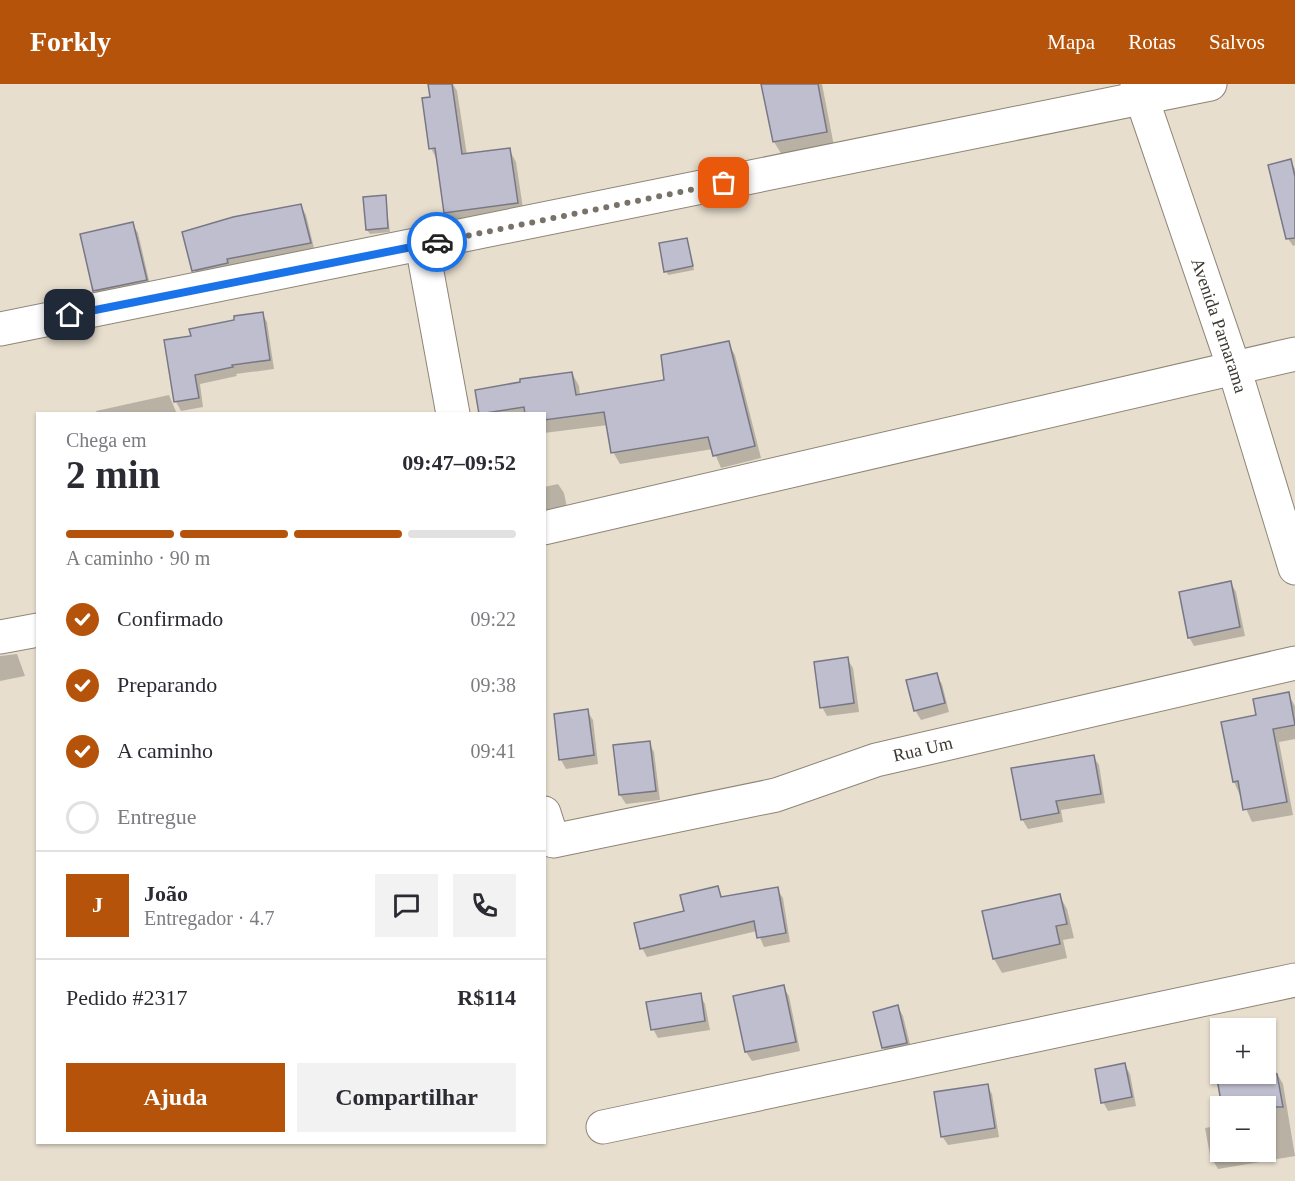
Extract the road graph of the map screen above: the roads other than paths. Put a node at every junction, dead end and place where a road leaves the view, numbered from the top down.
1 (1210, 84) edge
2 (1139, 91) edge
3 (422, 245) junction
4 (0, 329) edge
5 (1295, 354) edge
6 (1234, 368) junction
7 (453, 412) edge
8 (546, 528) edge
9 (1295, 568) edge
10 (36, 630) edge
11 (0, 637) edge
12 (1295, 663) edge
13 (549, 827) edge
14 (1295, 980) edge
15 (603, 1127) dead end

1 - 2 street
2 - 3 street
2 - 6 street, Avenida Parnarama
3 - 4 street
3 - 7 street
5 - 6 street
6 - 8 street
6 - 9 street, Avenida Parnarama
10 - 11 street
12 - 13 street, Rua Um
14 - 15 street

